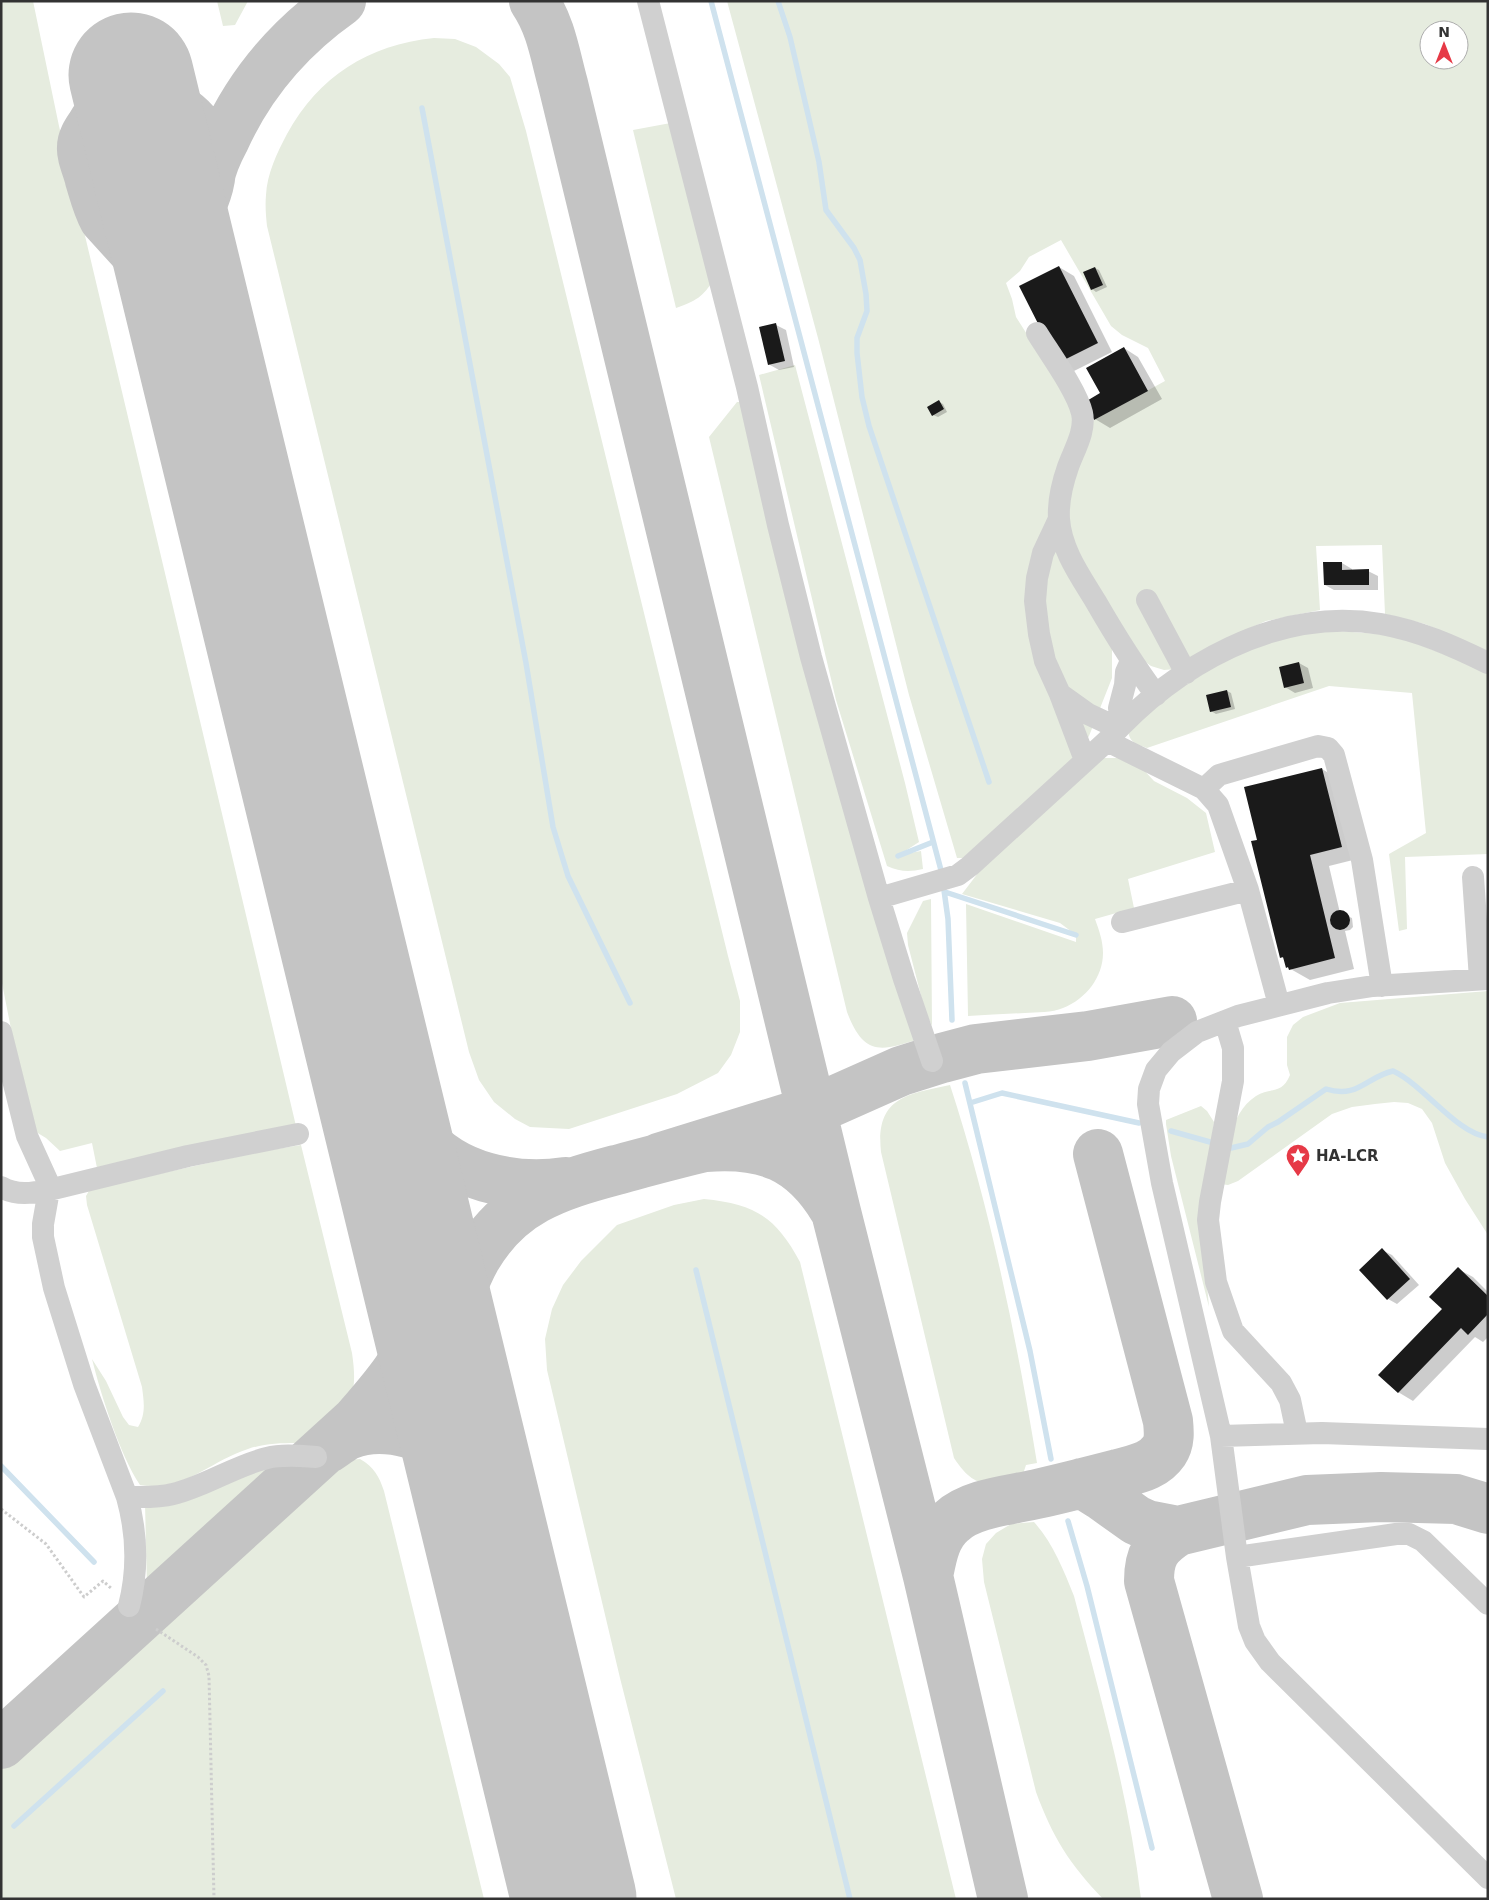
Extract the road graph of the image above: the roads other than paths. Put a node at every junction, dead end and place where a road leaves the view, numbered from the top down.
1 (648, 1) edge
2 (1037, 333) dead end
3 (1059, 519) junction
4 (1147, 600) dead end
5 (1131, 661) junction
6 (1488, 663) edge
7 (1186, 673) junction
8 (1060, 694) junction
9 (1156, 694) junction
10 (1116, 730) junction
11 (1084, 760) junction
12 (1204, 788) junction
13 (1473, 877) dead end
14 (1248, 890) junction
15 (879, 898) junction
16 (1122, 922) dead end
17 (1484, 979) edge
18 (1382, 986) junction
19 (1279, 1005) junction
20 (1225, 1021) junction
21 (1, 1032) edge
22 (932, 1061) dead end
23 (298, 1134) dead end
24 (1, 1187) edge
25 (49, 1190) junction
26 (1297, 1432) junction
27 (1221, 1436) junction
28 (1488, 1439) edge
29 (316, 1457) dead end
30 (127, 1497) junction
31 (1237, 1557) junction
32 (1488, 1604) edge
33 (129, 1606) road end
34 (1485, 1868) edge

1 - 15 lane
2 - 3 lane
3 - 5 lane
3 - 8 lane
4 - 7 lane
5 - 9 lane
5 - 10 lane
6 - 7 lane
7 - 9 lane
8 - 10 lane
8 - 11 lane
9 - 10 lane
10 - 11 lane
10 - 12 lane
11 - 15 lane
12 - 14 lane
12 - 18 lane
13 - 17 lane
14 - 16 lane
14 - 19 lane
15 - 22 lane
17 - 18 lane
18 - 19 lane
19 - 20 lane
20 - 26 lane
20 - 27 lane
21 - 25 lane
23 - 25 lane
24 - 25 lane
25 - 30 lane
26 - 27 lane
26 - 28 lane
27 - 31 lane
29 - 30 lane
30 - 33 lane
31 - 32 lane
31 - 34 lane

